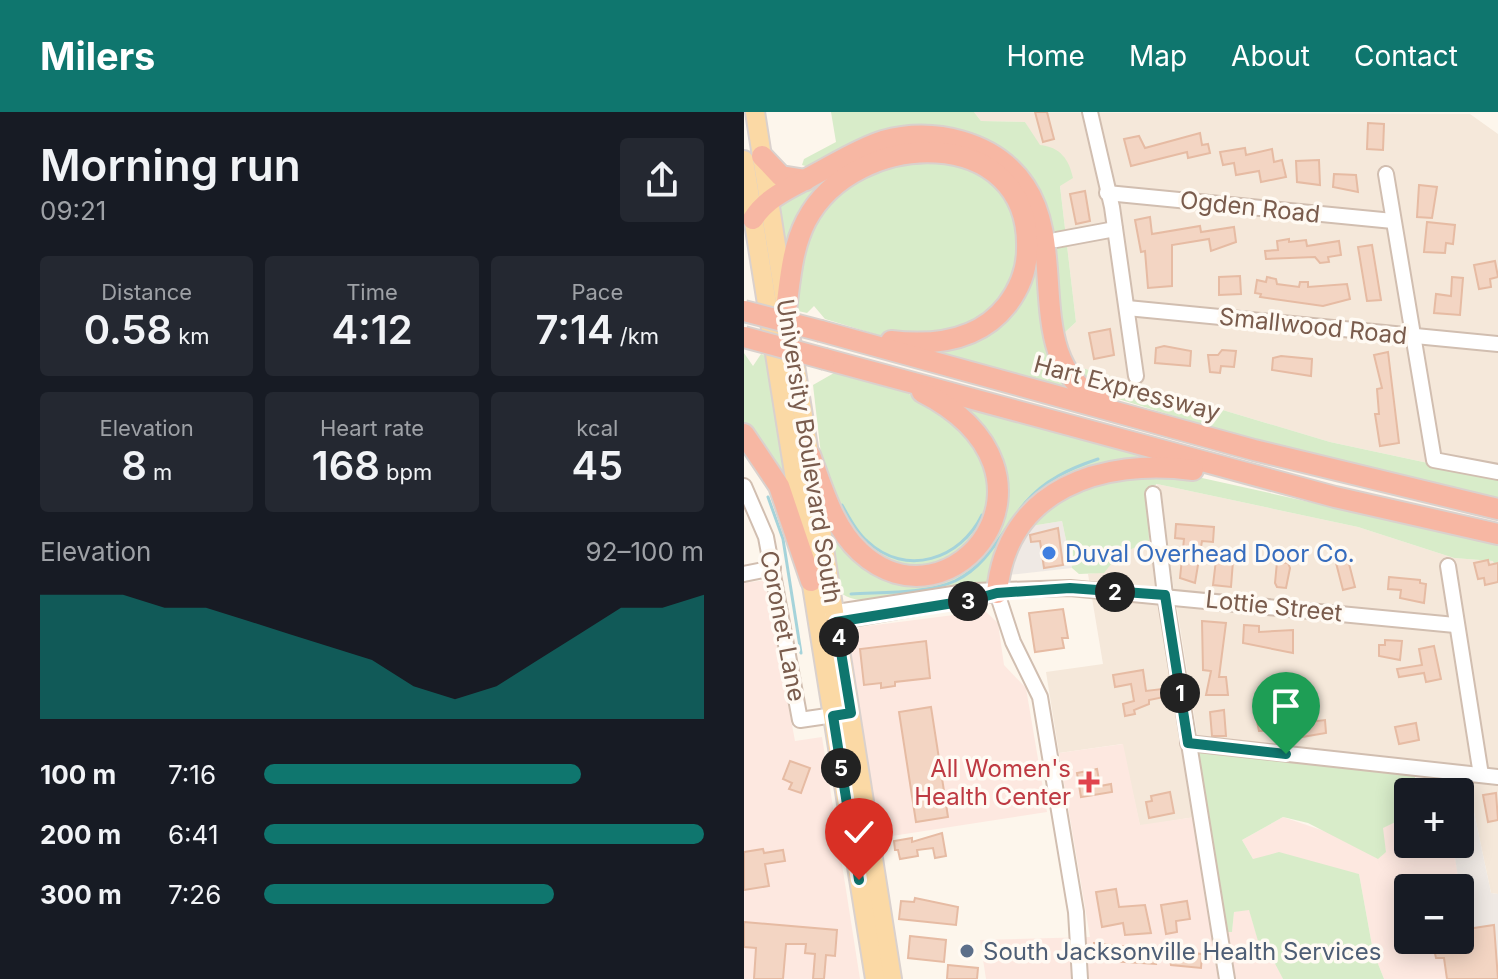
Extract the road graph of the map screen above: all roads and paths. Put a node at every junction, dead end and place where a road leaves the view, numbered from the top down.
1 (755, 112) edge
2 (1090, 112) edge
3 (753, 158) edge
4 (1386, 174) dead end
5 (806, 180) junction
6 (1107, 193) junction
7 (768, 200) junction
8 (753, 219) junction
9 (1393, 221) junction
10 (1115, 229) junction
11 (1056, 240) dead end
12 (1127, 308) junction
13 (786, 310) junction
14 (744, 311) edge
15 (821, 331) junction
16 (1412, 335) junction
17 (744, 337) edge
18 (1498, 344) edge
19 (890, 376) junction
20 (1136, 376) dead end
21 (1160, 425) junction
22 (744, 434) edge
23 (810, 455) junction
24 (1498, 472) edge
25 (1285, 483) junction
26 (744, 486) edge
27 (1153, 494) dead end
28 (1498, 509) edge
29 (1498, 534) edge
30 (1448, 566) dead end
31 (773, 568) junction
32 (744, 574) edge
33 (811, 581) junction
34 (997, 593) junction
35 (1165, 595) junction
36 (829, 617) junction
37 (1455, 625) junction
38 (842, 714) junction
39 (1188, 743) junction
40 (1481, 775) junction
41 (1498, 777) edge
42 (875, 979) edge
43 (892, 979) edge
44 (1080, 979) edge
45 (1227, 979) edge

1 - 3 main road, University Boulevard South
2 - 6 street
3 - 5 highway
3 - 7 main road, University Boulevard South
3 - 8 main road, University Boulevard South
4 - 9 street
5 - 7 highway
5 - 21 highway
6 - 9 street, Ogden Road
6 - 10 street
7 - 8 highway
7 - 13 main road, University Boulevard South
8 - 33 main road, University Boulevard South
9 - 16 street
10 - 11 street
10 - 12 street
12 - 16 street, Smallwood Road
12 - 20 street
13 - 15 highway
13 - 23 main road, University Boulevard South
14 - 15 highway, Hart Expressway, bridge
15 - 21 highway, Hart Expressway
16 - 18 street, Smallwood Road
16 - 24 street
17 - 19 highway, Hart Expressway, bridge
19 - 23 highway
19 - 25 highway, Hart Expressway
21 - 28 highway, Hart Expressway
22 - 33 highway
23 - 36 main road, University Boulevard South
25 - 29 highway, Hart Expressway
25 - 34 highway
26 - 31 street, Coronet Lane
27 - 35 street
30 - 37 street
31 - 32 street
31 - 38 street, Coronet Lane
33 - 36 main road, University Boulevard South
34 - 35 street, Lottie Street
34 - 36 street, Lottie Street
34 - 44 street
35 - 37 street, Lottie Street
35 - 39 street
36 - 38 main road, University Boulevard South
37 - 40 street
38 - 42 main road, University Boulevard South
38 - 43 main road, University Boulevard South
39 - 40 street
39 - 45 street
40 - 41 street

